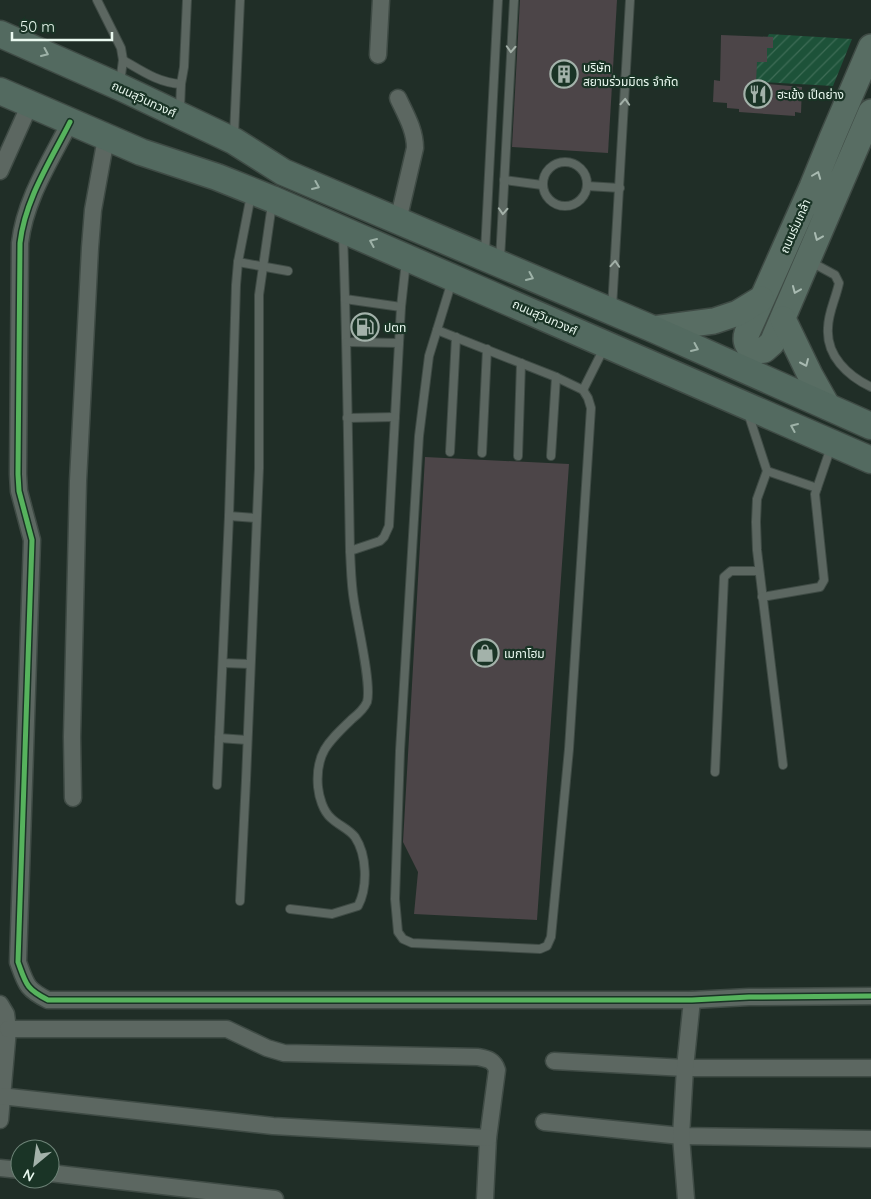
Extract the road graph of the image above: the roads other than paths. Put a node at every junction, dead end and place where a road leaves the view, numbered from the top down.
1 (97, 0) edge
2 (187, 0) edge
3 (240, 0) edge
4 (381, 0) edge
5 (498, 0) edge
6 (514, 0) edge
7 (630, 0) edge
8 (0, 34) edge
9 (871, 47) edge
10 (0, 53) edge
11 (378, 55) dead end
12 (124, 60) junction
13 (0, 75) edge
14 (182, 84) junction
15 (0, 91) edge
16 (398, 98) dead end
17 (30, 104) junction
18 (871, 112) edge
19 (117, 115) junction
20 (180, 116) junction
21 (70, 122) junction
22 (234, 141) junction
23 (0, 171) edge
24 (282, 172) junction
25 (504, 180) junction
26 (542, 185) junction
27 (587, 186) junction
28 (620, 188) junction
29 (262, 195) junction
30 (398, 221) junction
31 (343, 230) junction
32 (406, 256) junction
33 (492, 260) junction
34 (808, 260) junction
35 (238, 262) junction
36 (262, 267) junction
37 (288, 271) dead end
38 (453, 277) junction
39 (345, 299) junction
40 (761, 299) junction
41 (401, 307) junction
42 (612, 312) junction
43 (783, 319) junction
44 (653, 329) junction
45 (436, 330) junction
46 (456, 337) junction
47 (347, 342) junction
48 (399, 343) junction
49 (606, 344) junction
50 (487, 349) junction
51 (521, 363) junction
52 (556, 377) junction
53 (871, 387) edge
54 (584, 390) junction
55 (746, 406) junction
56 (828, 407) junction
57 (395, 417) junction
58 (347, 418) junction
59 (871, 426) edge
60 (832, 443) junction
61 (450, 452) dead end
62 (482, 453) dead end
63 (518, 456) dead end
64 (551, 456) dead end
65 (871, 460) edge
66 (767, 471) junction
67 (817, 488) junction
68 (229, 516) junction
69 (256, 518) junction
70 (350, 551) junction
71 (759, 571) junction
72 (762, 597) junction
73 (223, 663) junction
74 (250, 664) junction
75 (219, 738) junction
76 (247, 740) junction
77 (783, 765) dead end
78 (715, 772) dead end
79 (217, 785) dead end
80 (73, 798) dead end
81 (240, 901) dead end
82 (290, 909) dead end
83 (871, 996) edge
84 (692, 1000) junction
85 (0, 1004) edge
86 (8, 1029) junction
87 (554, 1061) dead end
88 (685, 1068) junction
89 (871, 1068) edge
90 (1, 1096) edge
91 (0, 1120) edge
92 (544, 1122) dead end
93 (681, 1136) junction
94 (488, 1138) junction
95 (871, 1138) edge
96 (60, 1174) edge
97 (276, 1199) edge
98 (485, 1199) edge
99 (686, 1199) edge

1 - 12 lane
2 - 14 lane
3 - 22 lane
4 - 11 street
5 - 33 lane
6 -> 25 lane
28 -> 7 lane
8 -> 19 highway, ถนนสุวินทวงศ์
40 -> 9 main road, ถนนร่มเกล้า
10 - 19 highway, ถนนสุวินทวงศ์
12 - 14 lane
12 - 19 lane
13 - 19 highway, ถนนสุวินทวงศ์
14 - 20 lane
15 - 17 highway, ถนนสุวินทวงศ์
16 - 30 street
17 - 21 highway, ถนนสุวินทวงศ์
17 - 23 street
18 -> 34 main road, ถนนร่มเกล้า
19 - 20 highway, ถนนสุวินทวงศ์
19 - 21 highway, ถนนสุวินทวงศ์
19 - 24 highway, ถนนสุวินทวงศ์
19 - 29 highway, ถนนสุวินทวงศ์
19 - 80 street
20 - 22 highway, ถนนสุวินทวงศ์
21 - 84 street
22 - 24 highway, ถนนสุวินทวงศ์
24 -> 30 highway, ถนนสุวินทวงศ์
25 - 26 lane
25 -> 33 lane
26 - 27 lane
26 - 27 lane
27 - 28 lane
42 -> 28 lane
29 - 31 highway, ถนนสุวินทวงศ์
29 - 35 lane
29 - 36 lane
30 - 33 highway, ถนนสุวินทวงศ์
32 -> 31 highway, ถนนสุวินทวงศ์
31 - 39 lane
32 - 38 highway, ถนนสุวินทวงศ์
32 - 41 lane
33 -> 42 highway, ถนนสุวินทวงศ์
34 -> 43 main road, ถนนร่มเกล้า
34 - 53 lane
35 - 36 lane
35 - 68 lane
36 - 37 lane
36 - 69 lane
38 - 45 lane
38 - 49 highway, ถนนสุวินทวงศ์
39 - 41 lane
39 - 47 lane
40 - 43 main road, ถนนร่มเกล้า
40 - 44 main road
41 - 48 lane
42 - 44 highway, ถนนสุวินทวงศ์
43 -> 56 main road
44 -> 56 highway, ถนนสุวินทวงศ์
45 - 46 lane
45 - 54 lane
46 - 50 lane
46 - 61 lane
47 - 48 lane
47 - 58 lane
48 - 57 lane
49 - 54 lane
49 - 55 highway, ถนนสุวินทวงศ์
50 - 51 lane
50 - 62 lane
51 - 52 lane
51 - 63 lane
52 - 54 lane
52 - 64 lane
60 -> 55 highway, ถนนสุวินทวงศ์
55 - 66 lane
56 - 59 highway, ถนนสุวินทวงศ์
57 - 58 lane
57 - 70 lane
58 - 70 lane
60 - 65 highway, ถนนสุวินทวงศ์
60 - 67 lane
66 - 67 lane
66 - 71 lane
67 - 72 lane
68 - 69 lane
68 - 73 lane
69 - 74 lane
70 - 82 lane
71 - 72 lane
71 - 78 lane
72 - 77 lane
73 - 74 lane
73 - 75 lane
74 - 76 lane
75 - 76 lane
75 - 79 lane
76 - 81 lane
83 - 84 street
84 - 88 street
85 - 86 street
86 - 90 street
86 - 94 street
87 - 88 street
88 - 89 street
88 - 93 street
90 - 91 street
90 - 94 street
92 - 93 street
93 - 95 street
93 - 99 street
94 - 98 street
96 - 97 street

